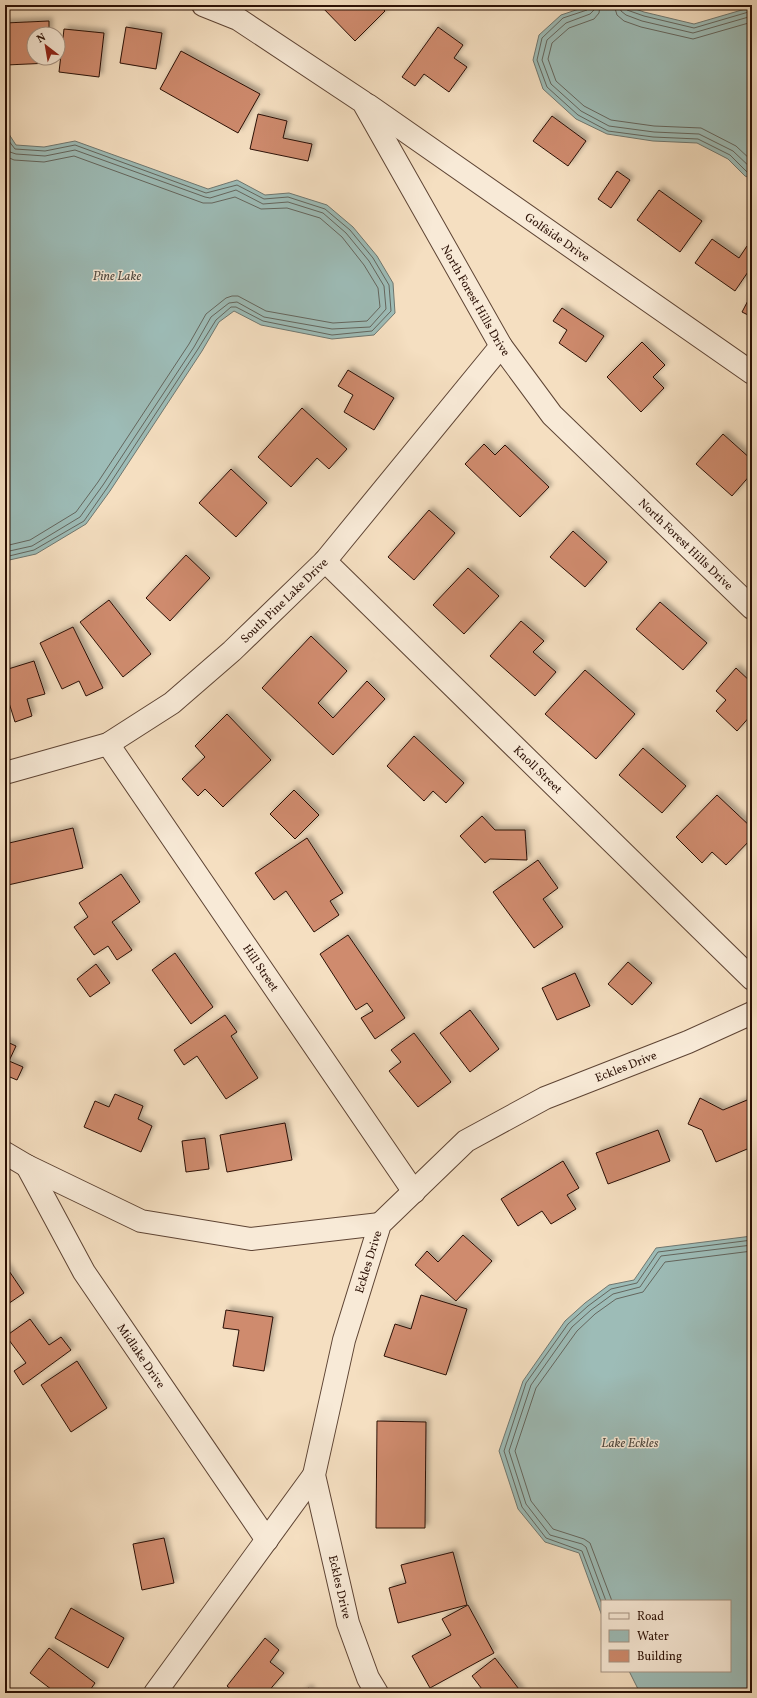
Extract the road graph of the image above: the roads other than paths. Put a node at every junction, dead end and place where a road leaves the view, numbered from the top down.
1 (203, 5) edge
2 (242, 12) edge
3 (363, 102) junction
4 (501, 346) junction
5 (752, 373) edge
6 (324, 560) junction
7 (752, 608) edge
8 (108, 744) junction
9 (5, 773) edge
10 (752, 979) edge
11 (752, 1013) edge
12 (5, 1153) edge
13 (27, 1166) junction
14 (414, 1192) junction
15 (380, 1224) junction
16 (314, 1475) junction
17 (267, 1540) junction
18 (155, 1693) edge
19 (377, 1693) edge

1 - 2 street, North Forest Hills Drive
2 - 3 street, North Forest Hills Drive
3 - 4 street, North Forest Hills Drive
3 - 5 street, Golfside Drive
4 - 6 street, South Pine Lake Drive
4 - 7 street, North Forest Hills Drive
6 - 8 street, South Pine Lake Drive
6 - 10 street, Knoll Street
8 - 9 street, South Pine Lake Drive
8 - 14 street, Hill Street
11 - 14 street, Eckles Drive
12 - 13 street
13 - 15 street
13 - 17 street, Midlake Drive
14 - 15 street, Eckles Drive
15 - 16 street, Eckles Drive
16 - 17 street
16 - 19 street, Eckles Drive
17 - 18 street

